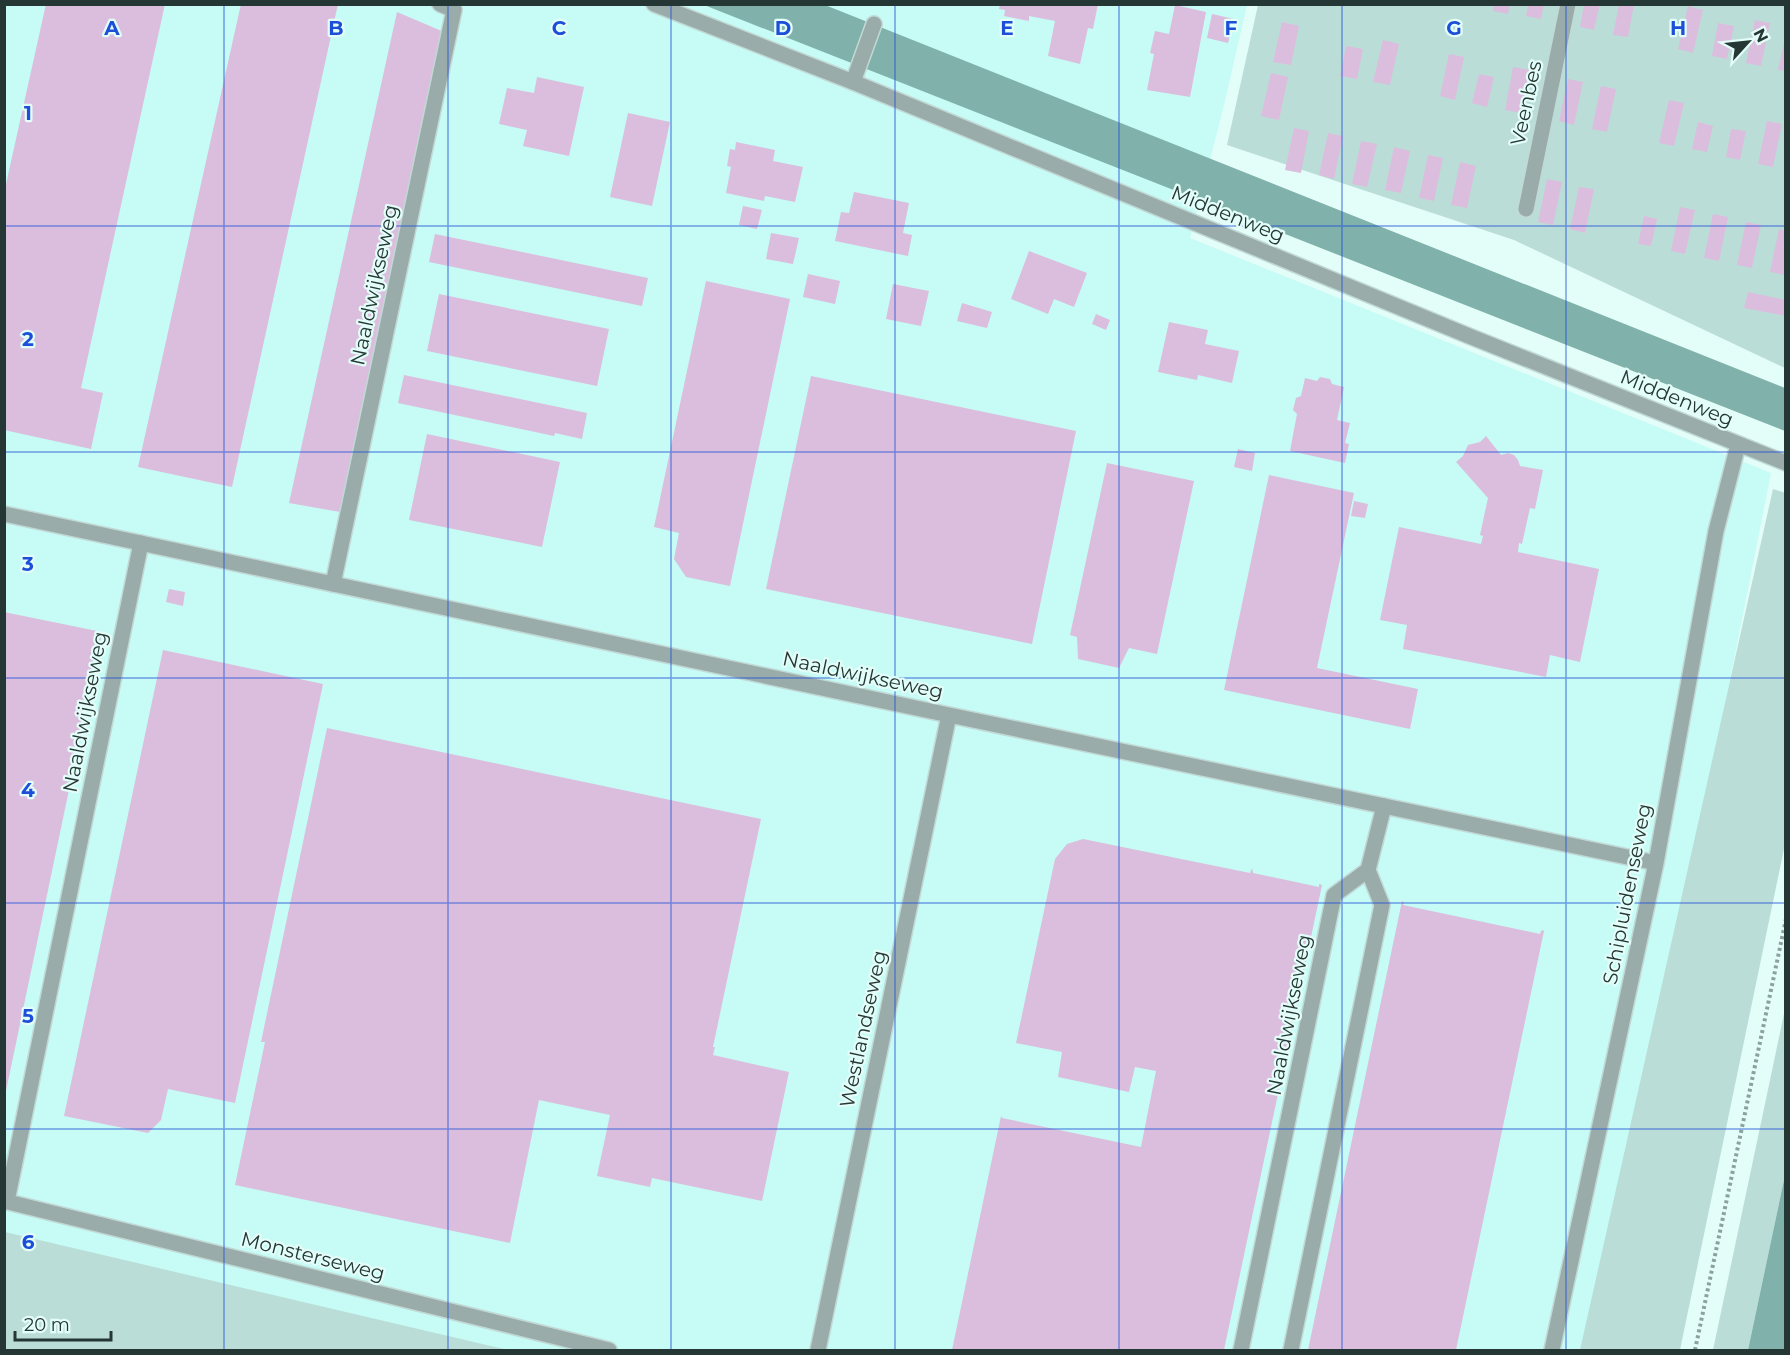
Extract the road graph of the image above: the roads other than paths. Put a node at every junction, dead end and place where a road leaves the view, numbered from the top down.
1 (440, 4) edge
2 (654, 4) edge
3 (1568, 4) edge
4 (874, 24) dead end
5 (853, 82) junction
6 (1526, 209) dead end
7 (1738, 445) junction
8 (1785, 463) edge
9 (4, 514) edge
10 (141, 543) junction
11 (333, 584) junction
12 (949, 715) junction
13 (1384, 806) junction
14 (1656, 863) junction
15 (1368, 870) junction
16 (71, 890) joint
17 (5, 1201) edge
18 (609, 1350) edge
19 (818, 1350) edge
20 (1241, 1350) edge
21 (1291, 1350) edge
22 (1552, 1350) edge

1 - 11 street, Naaldwijkseweg
2 - 5 street, Middenweg
3 - 6 street, Veenbes
4 - 5 street
5 - 7 street, Middenweg
7 - 8 street, Middenweg
7 - 14 street, Schipluidenseweg
9 - 10 street, Naaldwijkseweg
10 - 11 street, Naaldwijkseweg
10 - 16 street, Naaldwijkseweg
11 - 12 street, Naaldwijkseweg
12 - 13 street, Naaldwijkseweg
12 - 19 street, Westlandseweg
13 - 14 street, Naaldwijkseweg
13 - 15 street
14 - 22 street, Schipluidenseweg
15 - 20 street, Naaldwijkseweg
15 - 21 street
16 - 17 street, Monsterseweg
17 - 18 street, Monsterseweg

